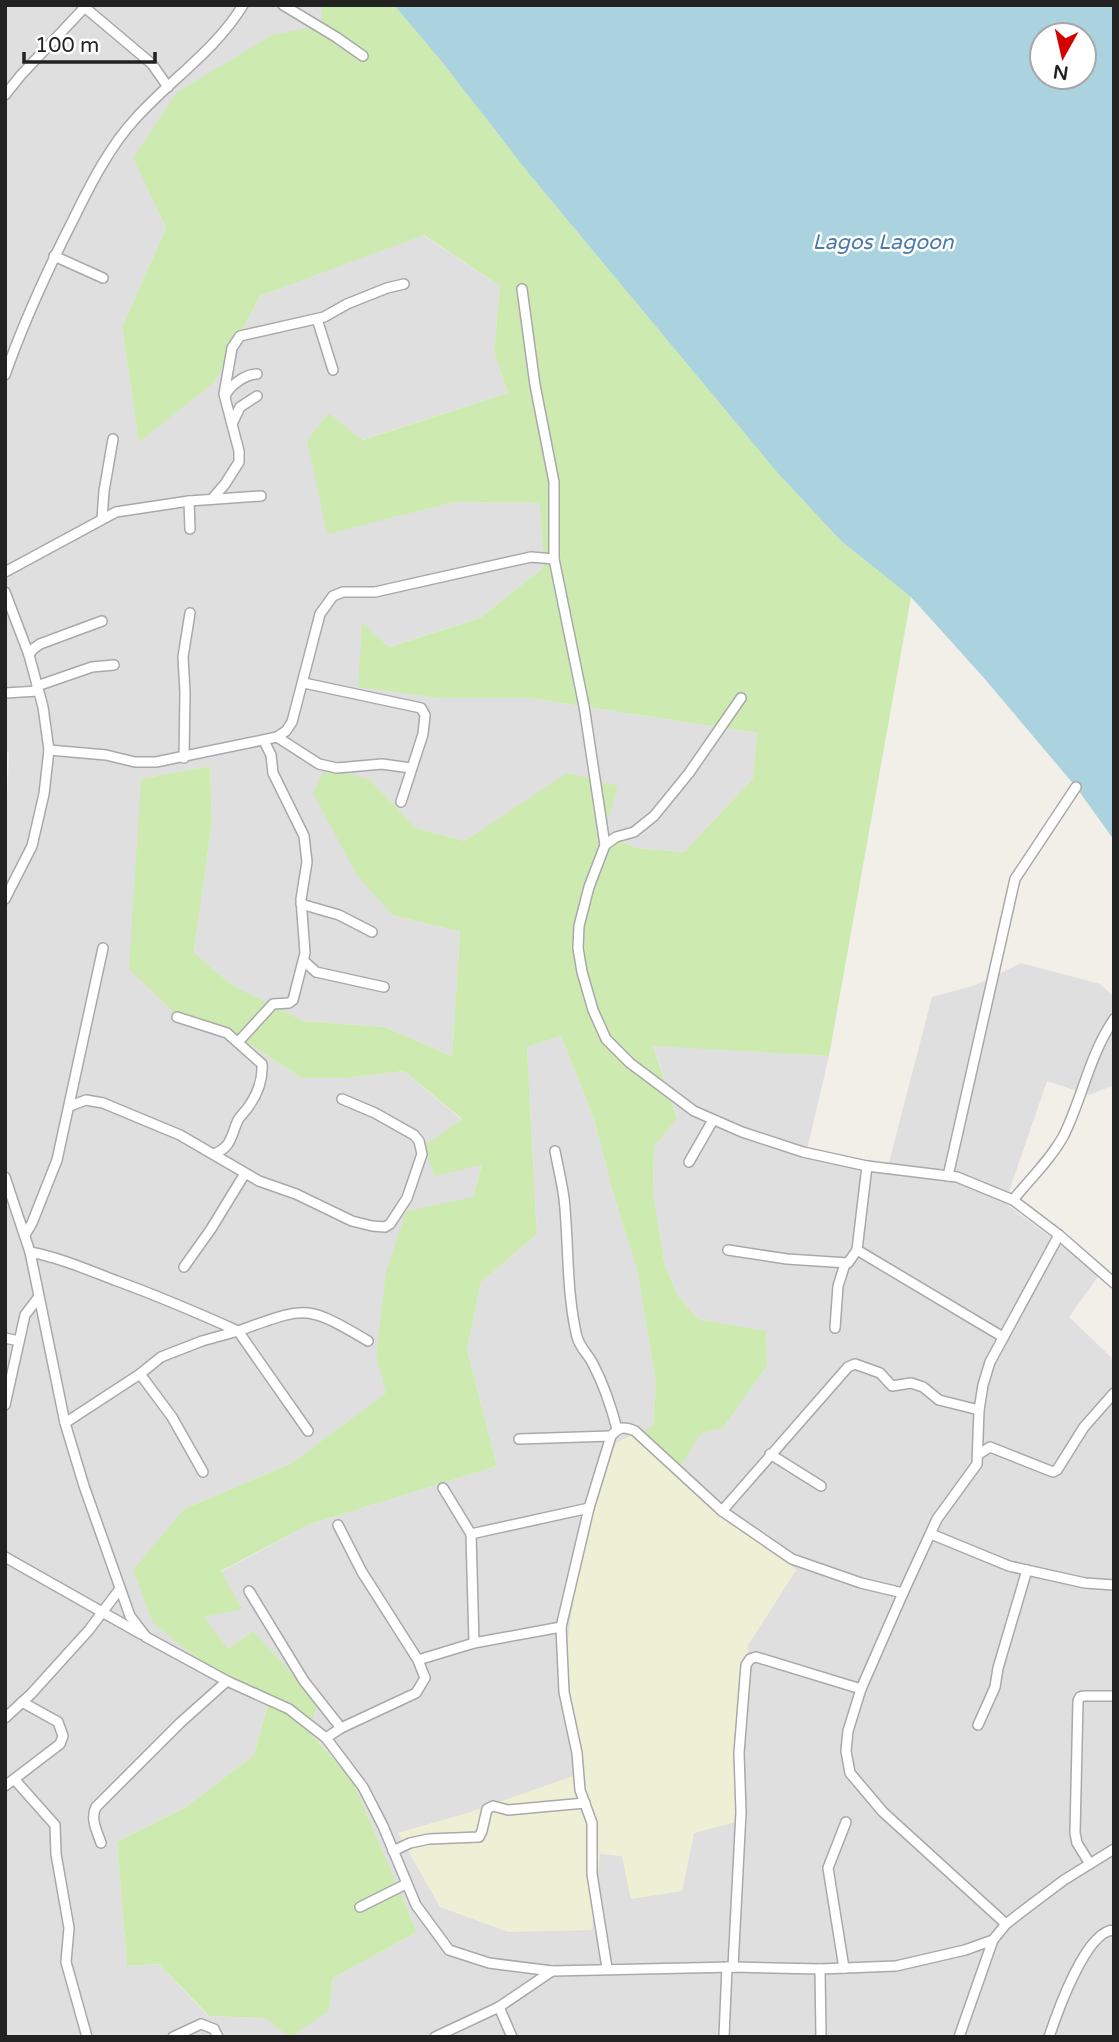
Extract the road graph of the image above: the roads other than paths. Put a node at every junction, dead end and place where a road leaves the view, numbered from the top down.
1 (243, 5) edge
2 (284, 5) edge
3 (83, 6) edge
4 (363, 56) dead end
5 (169, 86) junction
6 (5, 95) edge
7 (54, 256) junction
8 (103, 278) dead end
9 (404, 285) dead end
10 (522, 289) dead end
11 (317, 319) junction
12 (333, 370) dead end
13 (257, 374) dead end
14 (5, 375) edge
15 (257, 396) dead end
16 (225, 398) junction
17 (232, 424) junction
18 (113, 439) dead end
19 (261, 496) dead end
20 (212, 499) junction
21 (189, 501) junction
22 (102, 519) junction
23 (190, 529) dead end
24 (554, 559) junction
25 (5, 572) edge
26 (5, 592) edge
27 (190, 613) dead end
28 (102, 621) dead end
29 (29, 656) junction
30 (114, 664) dead end
31 (304, 683) junction
32 (38, 688) junction
33 (5, 693) edge
34 (741, 698) dead end
35 (277, 737) junction
36 (264, 741) junction
37 (49, 750) junction
38 (184, 758) junction
39 (411, 768) junction
40 (1076, 787) dead end
41 (401, 802) dead end
42 (605, 845) junction
43 (5, 899) edge
44 (301, 904) junction
45 (372, 932) dead end
46 (103, 948) dead end
47 (304, 961) junction
48 (384, 987) dead end
49 (177, 1017) dead end
50 (1114, 1019) edge
51 (239, 1041) junction
52 (342, 1099) dead end
53 (70, 1106) junction
54 (713, 1120) junction
55 (555, 1151) dead end
56 (213, 1154) junction
57 (690, 1162) dead end
58 (867, 1166) junction
59 (244, 1175) junction
60 (948, 1176) junction
61 (5, 1177) edge
62 (1013, 1200) junction
63 (25, 1235) junction
64 (1059, 1235) junction
65 (728, 1250) dead end
66 (857, 1250) junction
67 (30, 1252) junction
68 (845, 1264) junction
69 (184, 1267) dead end
70 (1114, 1283) edge
71 (38, 1298) junction
72 (835, 1328) dead end
73 (238, 1331) junction
74 (1003, 1337) junction
75 (5, 1338) edge
76 (368, 1340) dead end
77 (19, 1341) junction
78 (140, 1374) junction
79 (1114, 1393) edge
80 (5, 1405) edge
81 (979, 1410) junction
82 (65, 1423) junction
83 (308, 1431) dead end
84 (614, 1433) junction
85 (519, 1439) dead end
86 (770, 1454) junction
87 (979, 1454) junction
88 (203, 1472) dead end
89 (821, 1486) dead end
90 (443, 1488) dead end
91 (589, 1508) junction
92 (722, 1511) junction
93 (338, 1525) dead end
94 (471, 1534) junction
95 (931, 1534) junction
96 (5, 1557) edge
97 (1027, 1570) junction
98 (1114, 1585) edge
99 (119, 1590) junction
100 (249, 1591) dead end
101 (903, 1593) junction
102 (103, 1610) junction
103 (561, 1628) junction
104 (146, 1637) junction
105 (474, 1643) junction
106 (418, 1660) junction
107 (227, 1681) junction
108 (861, 1689) junction
109 (1114, 1696) edge
110 (22, 1702) junction
111 (5, 1718) edge
112 (978, 1725) dead end
113 (341, 1728) junction
114 (326, 1738) junction
115 (15, 1780) junction
116 (5, 1786) edge
117 (585, 1803) junction
118 (846, 1822) dead end
119 (101, 1843) dead end
120 (1114, 1849) edge
121 (393, 1851) junction
122 (1090, 1864) junction
123 (406, 1884) junction
124 (360, 1907) dead end
125 (1006, 1924) junction
126 (1114, 1930) edge
127 (993, 1940) junction
128 (730, 1967) junction
129 (607, 1968) junction
130 (844, 1968) junction
131 (821, 1969) junction
132 (552, 1971) junction
133 (499, 2007) junction
134 (87, 2037) edge
135 (173, 2037) edge
136 (218, 2037) edge
137 (435, 2037) edge
138 (512, 2037) edge
139 (724, 2037) edge
140 (821, 2037) edge
141 (959, 2037) edge
142 (1049, 2037) edge

1 - 5 street
2 - 4 street
3 - 5 street
3 - 6 street
5 - 7 street
7 - 8 street
7 - 14 street
9 - 11 street
10 - 24 street
11 - 12 street
11 - 16 street
13 - 16 street
15 - 17 street
16 - 17 street
17 - 20 street
18 - 22 street
19 - 20 street
20 - 21 street
21 - 22 street
21 - 23 street
22 - 25 street
24 - 31 street
24 - 42 street
26 - 29 street
27 - 38 street
28 - 29 street
29 - 32 street
30 - 32 street
31 - 35 street
31 - 39 street
32 - 33 street
32 - 37 street
34 - 42 street
35 - 36 street
35 - 39 street
36 - 38 street
36 - 44 street
37 - 38 street
37 - 43 street
39 - 41 street
40 - 60 street
42 - 54 street
44 - 45 street
44 - 47 street
46 - 53 street
47 - 48 street
47 - 51 street
49 - 51 street
50 - 62 street
51 - 56 street
52 - 59 street
53 - 56 street
53 - 63 street
54 - 57 street
54 - 58 street
55 - 84 street
56 - 59 street
58 - 60 street
58 - 66 street
59 - 69 street
60 - 62 street
61 - 63 street
62 - 64 street
63 - 67 street
64 - 70 street
64 - 74 street
65 - 68 street
66 - 68 street
66 - 74 street
67 - 71 street
67 - 73 street
68 - 72 street
71 - 77 street
71 - 82 street
73 - 76 street
73 - 78 street
73 - 83 street
74 - 81 street
75 - 77 street
77 - 80 street
78 - 82 street
78 - 88 street
79 - 87 street
81 - 86 street
81 - 87 street
82 - 99 street
84 - 85 street
84 - 91 street
84 - 92 street
86 - 89 street
86 - 92 street
87 - 95 street
90 - 94 street
91 - 94 street
91 - 103 street
92 - 101 street
93 - 106 street
94 - 105 street
95 - 97 street
95 - 101 street
96 - 102 street
97 - 98 street
97 - 112 street
99 - 102 street
99 - 104 street
100 - 113 street
101 - 108 street
102 - 104 street
102 - 110 street
103 - 105 street
103 - 117 street
104 - 107 street
105 - 106 street
106 - 113 street
107 - 114 street
107 - 119 street
108 - 125 street
108 - 128 street
109 - 122 street
110 - 111 street
110 - 115 street
113 - 114 street
114 - 121 street
115 - 116 street
115 - 134 street
117 - 121 street
117 - 129 street
118 - 130 street
120 - 122 street
121 - 123 street
122 - 125 street
123 - 124 street
123 - 132 street
125 - 127 street
126 - 142 street
127 - 130 street
127 - 141 street
128 - 129 street
128 - 131 street
128 - 139 street
129 - 132 street
130 - 131 street
131 - 140 street
132 - 133 street
133 - 137 street
133 - 138 street
135 - 136 street

